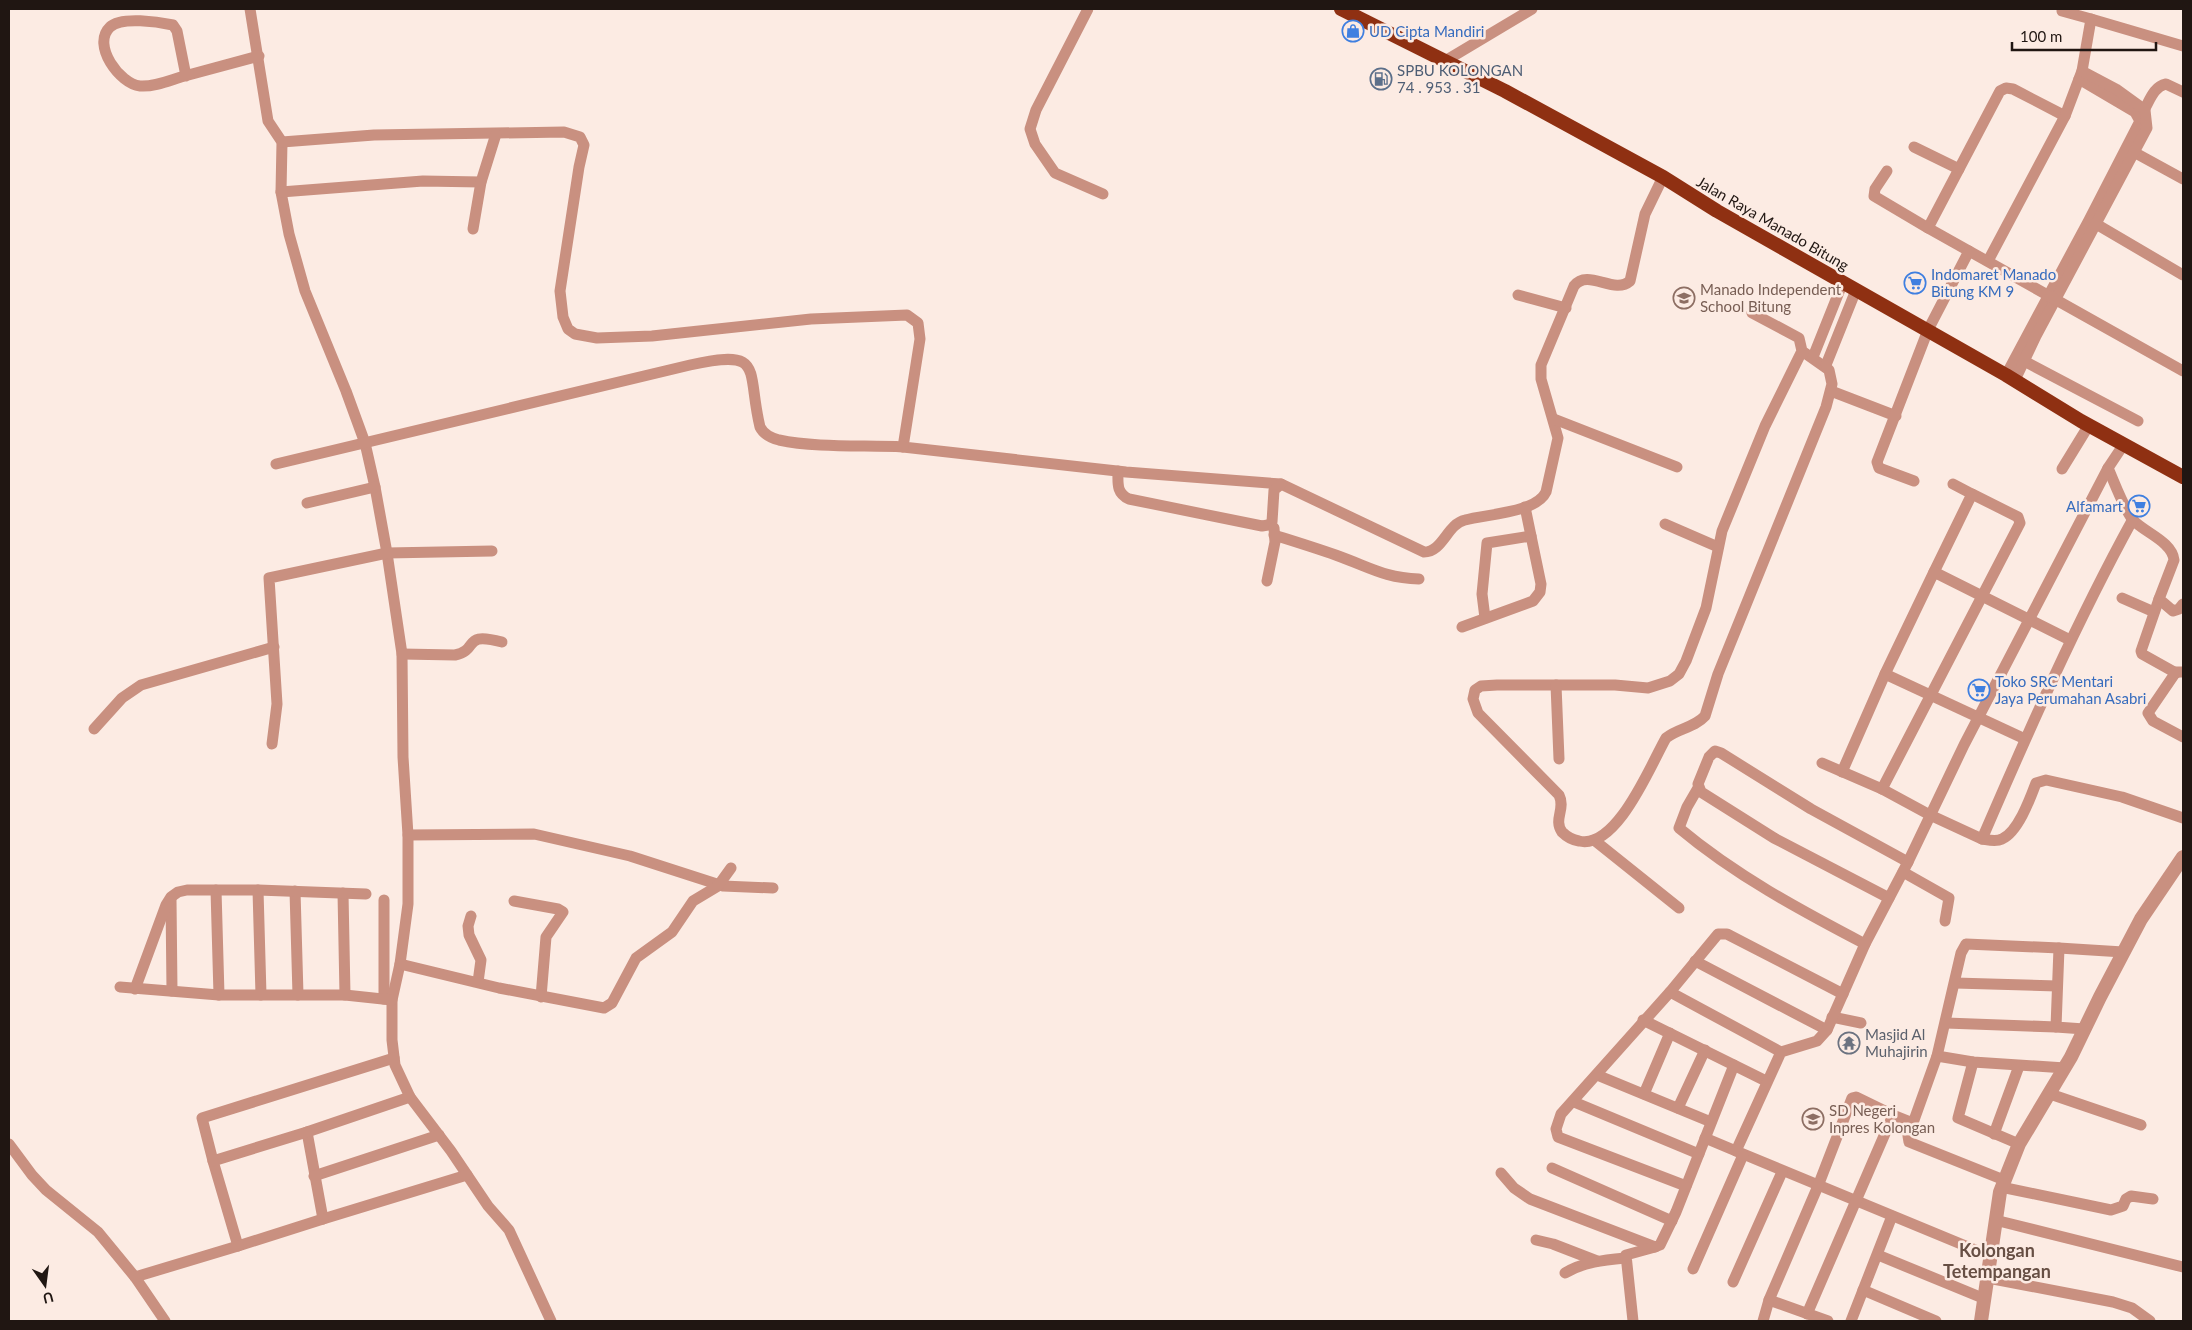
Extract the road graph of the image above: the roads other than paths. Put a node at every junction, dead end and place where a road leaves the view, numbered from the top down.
1 (250, 9) edge
2 (1088, 9) edge
3 (1341, 9) edge
4 (1532, 9) edge
5 (2058, 10) edge
6 (2091, 19) junction
7 (2183, 46) edge
8 (259, 56) junction
9 (1445, 60) junction
10 (2081, 75) junction
11 (186, 76) junction
12 (2183, 92) edge
13 (2143, 114) junction
14 (2064, 116) junction
15 (496, 134) junction
16 (282, 142) junction
17 (1914, 147) dead end
18 (2131, 151) junction
19 (1959, 170) junction
20 (1887, 171) dead end
21 (1663, 177) junction
22 (2183, 179) edge
23 (482, 182) junction
24 (281, 192) junction
25 (1103, 194) dead end
26 (2093, 222) junction
27 (1928, 228) junction
28 (473, 229) dead end
29 (1969, 252) junction
30 (1988, 260) junction
31 (2183, 275) edge
32 (1843, 282) junction
33 (1856, 290) junction
34 (1518, 296) dead end
35 (2052, 298) junction
36 (1566, 308) junction
37 (1752, 313) dead end
38 (1928, 330) junction
39 (1802, 350) junction
40 (1812, 357) junction
41 (2024, 361) junction
42 (1826, 365) junction
43 (2183, 371) edge
44 (2011, 378) junction
45 (1831, 391) junction
46 (1896, 416) junction
47 (1554, 419) junction
48 (2138, 421) dead end
49 (2089, 426) junction
50 (365, 443) junction
51 (2124, 444) junction
52 (904, 447) junction
53 (276, 464) dead end
54 (1677, 467) dead end
55 (2108, 468) junction
56 (2062, 469) dead end
57 (1118, 471) junction
58 (2183, 477) edge
59 (1914, 481) dead end
60 (1280, 484) junction
61 (1954, 484) dead end
62 (375, 487) junction
63 (1972, 494) junction
64 (307, 503) dead end
65 (1526, 507) junction
66 (1273, 519) junction
67 (2133, 519) junction
68 (1665, 524) dead end
69 (1274, 535) junction
70 (1531, 536) junction
71 (1718, 547) junction
72 (492, 551) dead end
73 (387, 553) junction
74 (1934, 572) junction
75 (1420, 579) dead end
76 (1268, 581) dead end
77 (1983, 596) junction
78 (2122, 598) dead end
79 (2160, 599) junction
80 (2183, 604) edge
81 (2154, 612) junction
82 (1485, 618) junction
83 (2028, 619) junction
84 (1462, 627) dead end
85 (2070, 640) junction
86 (502, 642) dead end
87 (274, 647) junction
88 (402, 654) junction
89 (2180, 673) edge
90 (1884, 674) junction
91 (1556, 685) junction
92 (1930, 696) junction
93 (1978, 719) junction
94 (94, 729) dead end
95 (2183, 737) edge
96 (2025, 739) junction
97 (272, 744) dead end
98 (1560, 759) dead end
99 (1822, 763) dead end
100 (1842, 772) junction
101 (1698, 788) junction
102 (1882, 789) junction
103 (1930, 815) junction
104 (2183, 818) edge
105 (408, 835) junction
106 (1982, 838) junction
107 (1594, 840) junction
108 (2183, 857) edge
109 (1906, 867) junction
110 (731, 868) dead end
111 (719, 885) junction
112 (773, 888) dead end
113 (216, 890) junction
114 (258, 890) junction
115 (295, 892) junction
116 (343, 893) junction
117 (366, 894) dead end
118 (171, 897) junction
119 (1889, 898) junction
120 (384, 900) dead end
121 (514, 901) dead end
122 (1679, 908) dead end
123 (471, 916) dead end
124 (1945, 921) dead end
125 (1865, 944) junction
126 (2059, 948) junction
127 (2122, 952) junction
128 (1695, 961) junction
129 (400, 964) junction
130 (478, 982) junction
131 (1955, 983) junction
132 (2058, 986) junction
133 (120, 988) dead end
134 (135, 988) junction
135 (172, 991) junction
136 (1670, 992) junction
137 (1843, 994) junction
138 (219, 995) junction
139 (261, 995) junction
140 (298, 995) junction
141 (345, 995) junction
142 (541, 997) junction
143 (388, 999) junction
144 (1832, 1017) junction
145 (1643, 1020) junction
146 (1861, 1023) dead end
147 (1946, 1023) junction
148 (2056, 1027) junction
149 (2084, 1029) junction
150 (1827, 1030) junction
151 (1670, 1033) junction
152 (1705, 1050) junction
153 (1780, 1052) junction
154 (1938, 1056) junction
155 (394, 1058) junction
156 (1973, 1062) junction
157 (1734, 1065) junction
158 (2019, 1066) junction
159 (2065, 1068) junction
160 (1597, 1075) junction
161 (1766, 1081) junction
162 (1644, 1094) junction
163 (2050, 1094) junction
164 (410, 1097) junction
165 (1574, 1102) junction
166 (1678, 1108) junction
167 (1894, 1115) junction
168 (1711, 1122) junction
169 (1913, 1123) junction
170 (2141, 1125) dead end
171 (307, 1132) junction
172 (1994, 1134) junction
173 (438, 1135) junction
174 (1705, 1138) junction
175 (9, 1144) edge
176 (2019, 1144) junction
177 (1740, 1153) junction
178 (1699, 1154) junction
179 (213, 1161) junction
180 (1552, 1168) dead end
181 (1782, 1172) junction
182 (1501, 1173) dead end
183 (467, 1175) junction
184 (314, 1176) junction
185 (2003, 1183) junction
186 (1686, 1186) junction
187 (1818, 1186) junction
188 (2153, 1200) dead end
189 (1855, 1201) junction
190 (1892, 1216) junction
191 (323, 1219) junction
192 (1995, 1220) junction
193 (1672, 1221) junction
194 (1536, 1240) dead end
195 (238, 1246) junction
196 (1655, 1247) junction
197 (1878, 1255) junction
198 (1990, 1256) junction
199 (1626, 1258) junction
200 (1598, 1261) junction
201 (2183, 1265) edge
202 (1693, 1269) dead end
203 (1565, 1273) dead end
204 (135, 1277) junction
205 (1988, 1278) junction
206 (1733, 1282) dead end
207 (1863, 1290) junction
208 (1985, 1299) junction
209 (1769, 1300) junction
210 (1807, 1314) junction
211 (165, 1321) edge
212 (551, 1321) edge
213 (1633, 1321) edge
214 (1763, 1321) edge
215 (1828, 1321) edge
216 (1851, 1321) edge
217 (1936, 1321) edge
218 (1981, 1321) edge
219 (2150, 1321) edge

1 - 8 street
2 - 25 street
3 - 9 highway, Jalan Raya Manado Bitung
4 - 9 street
5 - 6 street
6 - 7 street
6 - 10 street
8 - 11 street
8 - 16 street
9 - 21 highway, Jalan Raya Manado Bitung
10 - 13 street
10 - 14 street
11 - 11 street
12 - 13 street
13 - 18 street
14 - 19 street
14 - 30 street
15 - 16 street
15 - 23 street
15 - 52 street
16 - 24 street
17 - 19 street
18 - 22 street
18 - 26 street
19 - 27 street
20 - 27 street
21 - 32 highway, Jalan Raya Manado Bitung
21 - 36 street
23 - 24 street
23 - 28 street
24 - 50 street
26 - 31 street
26 - 35 street
27 - 29 street
29 - 30 street
29 - 38 street
30 - 35 street
32 - 33 highway, Jalan Raya Manado Bitung
32 - 40 street
33 - 38 highway, Jalan Raya Manado Bitung
33 - 42 street
34 - 36 street
35 - 41 street
35 - 43 street
35 - 44 street
36 - 47 street
37 - 39 street
38 - 44 highway, Jalan Raya Manado Bitung
38 - 46 street
39 - 40 street
39 - 71 street
40 - 42 street
41 - 44 street
41 - 48 street
42 - 45 street
44 - 49 highway, Jalan Raya Manado Bitung
45 - 46 street
45 - 107 street
46 - 59 street
47 - 54 street
47 - 65 street
49 - 51 highway, Jalan Raya Manado Bitung
49 - 56 street
50 - 52 street
50 - 53 street
50 - 62 street
51 - 55 street
51 - 58 highway, Jalan Raya Manado Bitung
52 - 57 street
55 - 67 street
55 - 83 street
57 - 60 street
57 - 66 street
60 - 65 street
60 - 66 street
61 - 63 street
62 - 64 street
62 - 73 street
63 - 74 street
63 - 77 street
65 - 70 street
66 - 69 street
67 - 79 street
67 - 85 street
68 - 71 street
69 - 75 street
69 - 76 street
70 - 82 street
70 - 82 street
71 - 91 street
72 - 73 street
73 - 87 street
73 - 88 street
74 - 77 street
74 - 90 street
77 - 83 street
77 - 92 street
78 - 81 street
79 - 80 street
79 - 81 street
81 - 89 street
82 - 84 street
83 - 85 street
83 - 93 street
85 - 96 street
86 - 88 street
87 - 94 street
87 - 97 street
88 - 105 street
89 - 95 street
90 - 92 street
90 - 100 street
91 - 98 street
91 - 107 street
92 - 93 street
92 - 102 street
93 - 96 street
93 - 103 street
96 - 106 street
99 - 100 street
100 - 102 street
101 - 109 street
101 - 119 street
101 - 125 street
102 - 103 street
103 - 106 street
103 - 109 street
104 - 106 street
105 - 111 street
105 - 129 street
107 - 122 street
108 - 127 street
109 - 119 street
109 - 124 street
110 - 111 street
111 - 112 street
111 - 142 street
113 - 114 street
113 - 118 street
113 - 138 street
114 - 115 street
114 - 139 street
115 - 116 street
115 - 140 street
116 - 117 street
116 - 141 street
118 - 134 street
118 - 135 street
119 - 125 street
120 - 143 street
121 - 142 street
123 - 130 street
125 - 137 street
126 - 127 street
126 - 131 street
126 - 132 street
127 - 149 street
128 - 136 street
128 - 137 street
128 - 150 street
129 - 130 street
129 - 143 street
130 - 142 street
131 - 132 street
131 - 147 street
132 - 148 street
133 - 134 street
134 - 135 street
135 - 138 street
136 - 145 street
136 - 153 street
137 - 144 street
138 - 139 street
139 - 140 street
140 - 141 street
141 - 143 street
143 - 155 street
144 - 146 street
144 - 150 street
145 - 151 street
145 - 160 street
147 - 148 street
147 - 154 street
148 - 149 street
149 - 159 street
150 - 153 street
151 - 152 street
151 - 162 street
152 - 157 street
152 - 166 street
153 - 161 street
154 - 156 street
154 - 169 street
155 - 164 street
155 - 179 street
156 - 158 street
156 - 172 street
157 - 161 street
157 - 168 street
158 - 159 street
158 - 172 street
159 - 163 street
160 - 162 street
160 - 165 street
161 - 177 street
162 - 166 street
163 - 170 street
163 - 176 street
164 - 171 street
164 - 173 street
165 - 178 street
165 - 186 street
166 - 168 street
167 - 169 street
167 - 187 street
167 - 189 street
168 - 174 street
169 - 185 street
171 - 179 street
171 - 184 street
172 - 176 street
173 - 183 street
173 - 184 street
174 - 177 street
174 - 178 street
175 - 204 street
176 - 185 street
177 - 181 street
177 - 202 street
178 - 186 street
179 - 195 street
180 - 193 street
181 - 187 street
181 - 206 street
182 - 196 street
183 - 191 street
183 - 212 street
184 - 191 street
185 - 188 street
185 - 192 street
186 - 193 street
187 - 189 street
187 - 209 street
189 - 190 street
189 - 210 street
190 - 197 street
190 - 198 street
191 - 195 street
192 - 198 street
192 - 201 street
193 - 196 street
194 - 200 street
195 - 204 street
196 - 199 street
197 - 207 street
197 - 208 street
198 - 205 street
199 - 200 street
199 - 213 street
200 - 203 street
204 - 211 street
205 - 208 street
205 - 219 street
207 - 216 street
207 - 217 street
208 - 218 street
209 - 210 street
209 - 214 street
210 - 215 street

